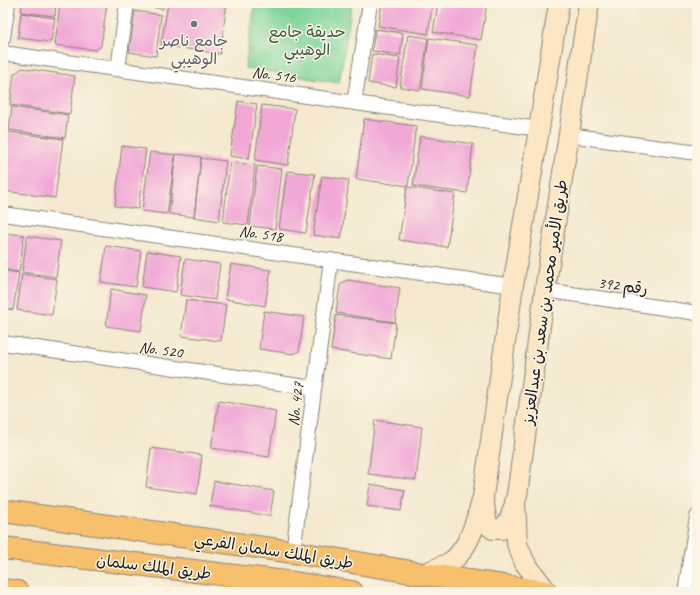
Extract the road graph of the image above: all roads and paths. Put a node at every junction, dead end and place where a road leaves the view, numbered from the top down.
1 (8, 3) edge
2 (127, 3) edge
3 (370, 3) edge
4 (559, 3) edge
5 (588, 3) edge
6 (3, 38) edge
7 (3, 53) edge
8 (118, 69) junction
9 (354, 103) junction
10 (540, 129) junction
11 (569, 135) junction
12 (697, 153) edge
13 (3, 214) edge
14 (331, 260) junction
15 (513, 286) junction
16 (545, 290) junction
17 (697, 313) edge
18 (3, 343) edge
19 (314, 388) junction
20 (483, 497) junction
21 (515, 502) junction
22 (3, 511) edge
23 (697, 518) edge
24 (3, 548) edge
25 (293, 552) junction
26 (423, 574) junction
27 (3, 590) edge
28 (17, 592) edge
29 (352, 592) edge
30 (546, 592) edge
31 (685, 592) edge

1 - 6 street
2 - 8 street
3 - 9 street
4 - 10 main road, طريق الأمير محمد بن سعد بن عبدالعزيز
5 - 11 main road, طريق الأمير محمد بن سعد بن عبدالعزيز
7 - 8 street, No. 516
8 - 9 street, No. 516
9 - 10 street, No. 516
10 - 15 main road, طريق الأمير محمد بن سعد بن عبدالعزيز
11 - 12 street
11 - 16 main road, طريق الأمير محمد بن سعد بن عبدالعزيز
13 - 14 street, No. 518
14 - 15 street, No. 518
14 - 19 street, No. 427
15 - 20 main road, طريق الأمير محمد بن سعد بن عبدالعزيز
16 - 17 street, رقم 392
16 - 21 main road, طريق الأمير محمد بن سعد بن عبدالعزيز
18 - 19 street, No. 520
19 - 25 street, No. 427
20 - 21 main road
20 - 26 main road, طريق الأمير محمد بن سعد بن عبدالعزيز
21 - 30 main road, طريق الأمير محمد بن سعد بن عبدالعزيز
22 - 25 main road, طريق الملك سلمان الفرعي
23 - 31 street
24 - 29 main road, طريق الملك سلمان
25 - 26 main road, طريق الملك سلمان الفرعي
26 - 30 main road, طريق الملك سلمان الفرعي
27 - 28 main road

